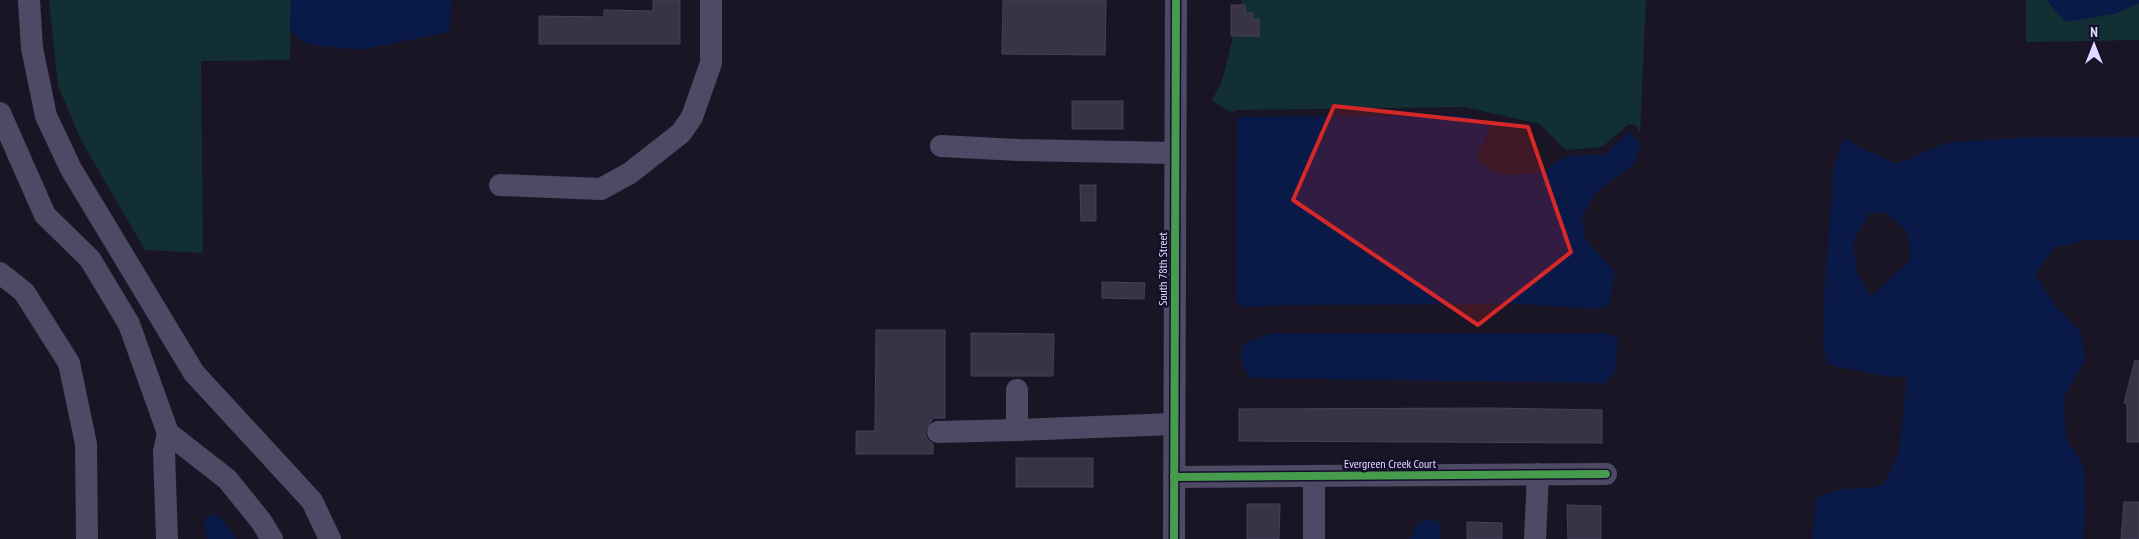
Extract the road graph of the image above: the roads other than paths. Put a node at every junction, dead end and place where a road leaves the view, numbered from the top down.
1 (29, 0) edge
2 (711, 0) edge
3 (1176, 0) edge
4 (0, 113) edge
5 (941, 146) dead end
6 (1174, 153) junction
7 (500, 185) dead end
8 (0, 273) edge
9 (1017, 390) dead end
10 (1174, 424) junction
11 (1017, 430) junction
12 (938, 432) dead end
13 (168, 433) junction
14 (1538, 474) junction
15 (1606, 474) dead end
16 (1314, 476) junction
17 (1174, 477) junction
18 (86, 539) edge
19 (166, 539) edge
20 (272, 539) edge
21 (330, 539) edge
22 (1174, 539) edge
23 (1314, 539) edge
24 (1535, 539) edge

1 - 21 street
2 - 7 street
3 - 6 street, South 78th Street
4 - 13 street
5 - 6 street
6 - 10 street, South 78th Street
8 - 18 street
9 - 11 street
10 - 11 street
10 - 17 street, South 78th Street
11 - 12 street
13 - 19 street
13 - 20 street
14 - 15 street, Evergreen Creek Court
14 - 16 street, Evergreen Creek Court
14 - 24 street
16 - 17 street, Evergreen Creek Court
16 - 23 street
17 - 22 street, South 78th Street

